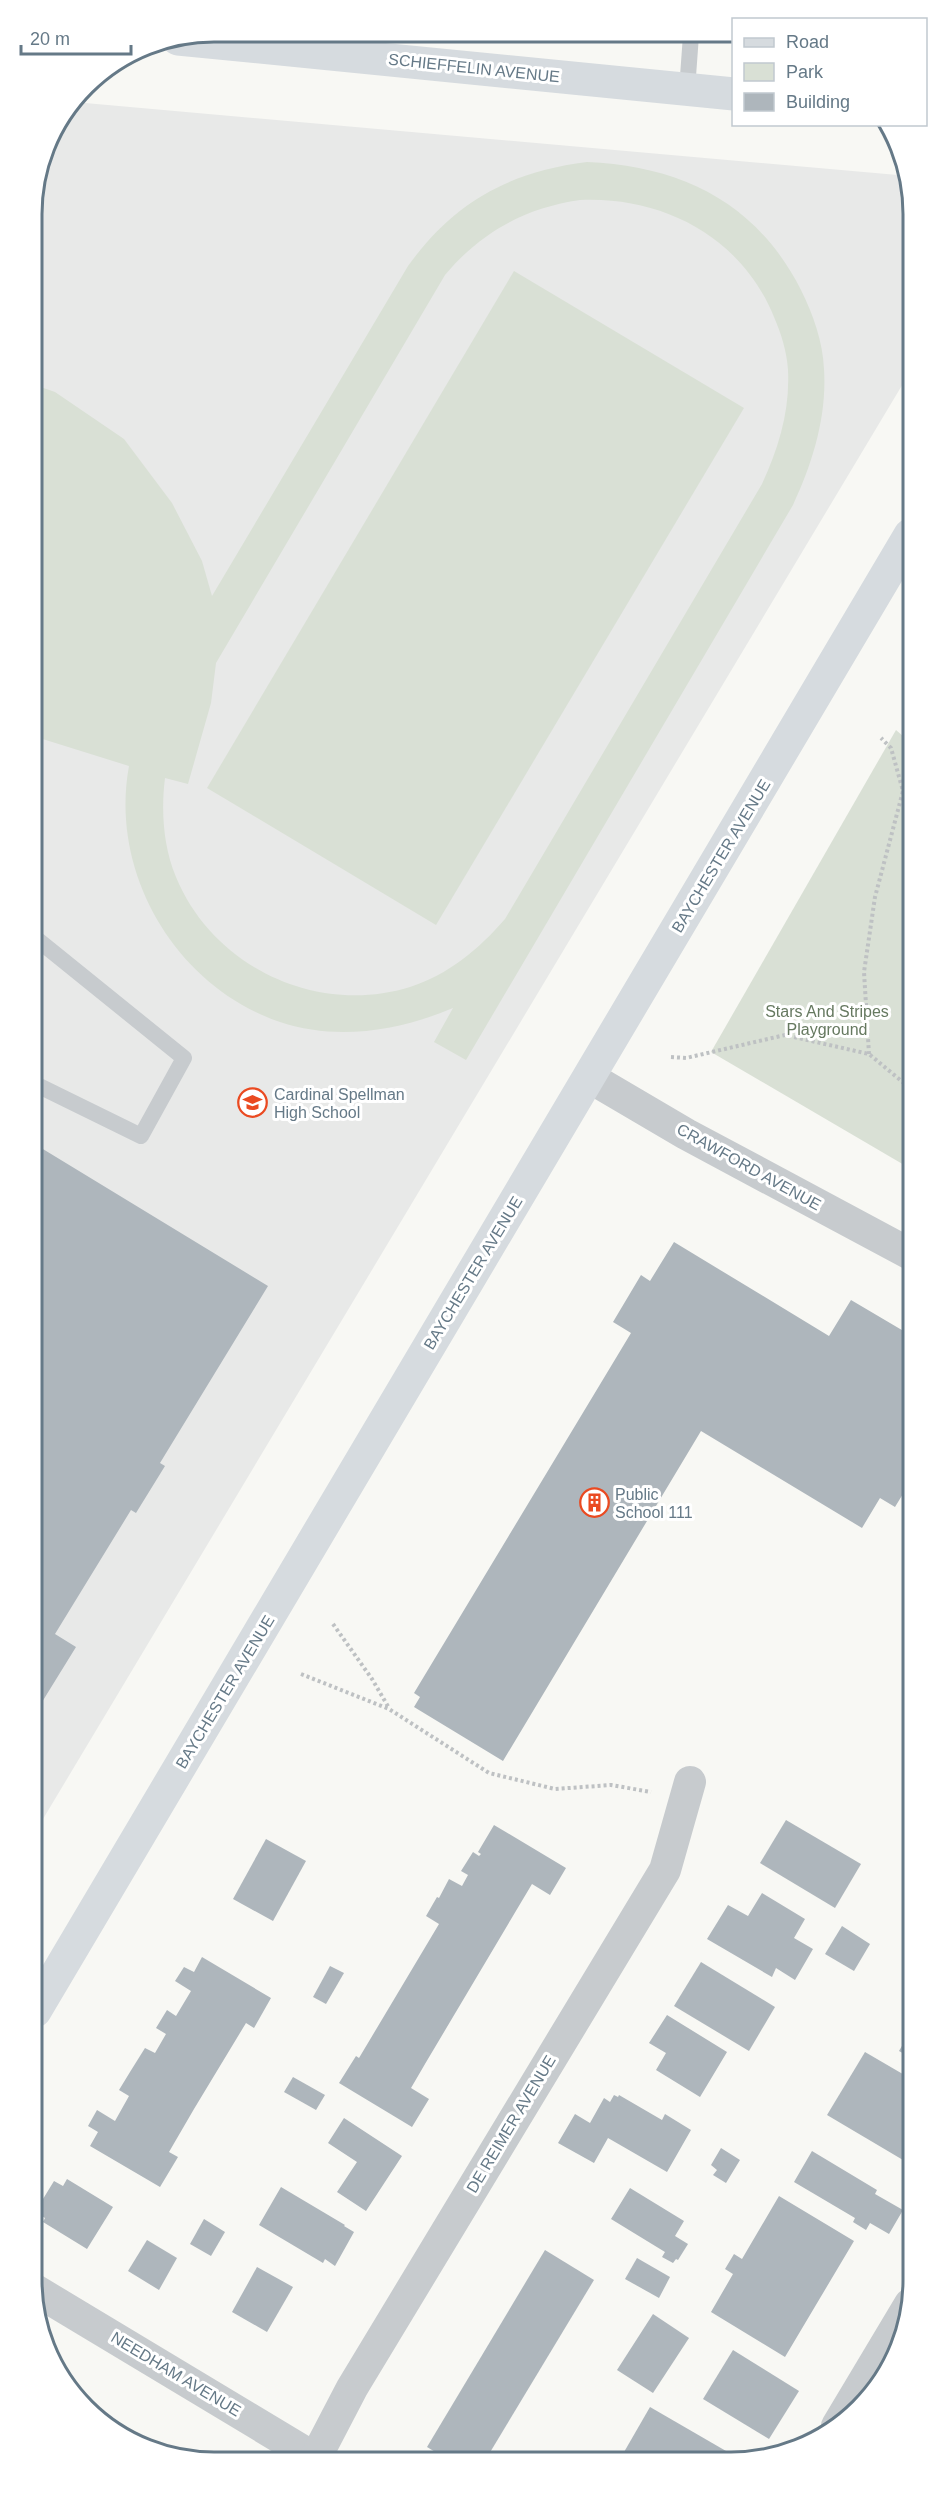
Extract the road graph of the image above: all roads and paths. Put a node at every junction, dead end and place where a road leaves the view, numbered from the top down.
1 (210, 42) edge
2 (691, 42) edge
3 (687, 90) junction
4 (732, 94) edge
5 (903, 547) edge
6 (881, 738) dead end
7 (42, 943) edge
8 (869, 1054) junction
9 (671, 1057) dead end
10 (589, 1077) junction
11 (903, 1082) edge
12 (42, 1087) edge
13 (903, 1250) edge
14 (333, 1624) dead end
15 (301, 1674) dead end
16 (389, 1709) junction
17 (688, 1790) joint
18 (42, 1999) edge
19 (42, 2293) edge
20 (896, 2328) edge
21 (852, 2401) edge
22 (303, 2452) edge
23 (319, 2452) edge

1 - 3 main road, SCHIEFFELIN AVENUE
2 - 3 lane
3 - 4 main road, SCHIEFFELIN AVENUE
5 - 10 main road, BAYCHESTER AVENUE
6 - 8 path
7 - 12 lane
8 - 9 path
8 - 11 path
10 - 13 street, CRAWFORD AVENUE
10 - 18 main road, BAYCHESTER AVENUE
14 - 16 path
15 - 16 path
16 - 17 path
17 - 23 street, DE REIMER AVENUE
19 - 22 street, NEEDHAM AVENUE
20 - 21 street

